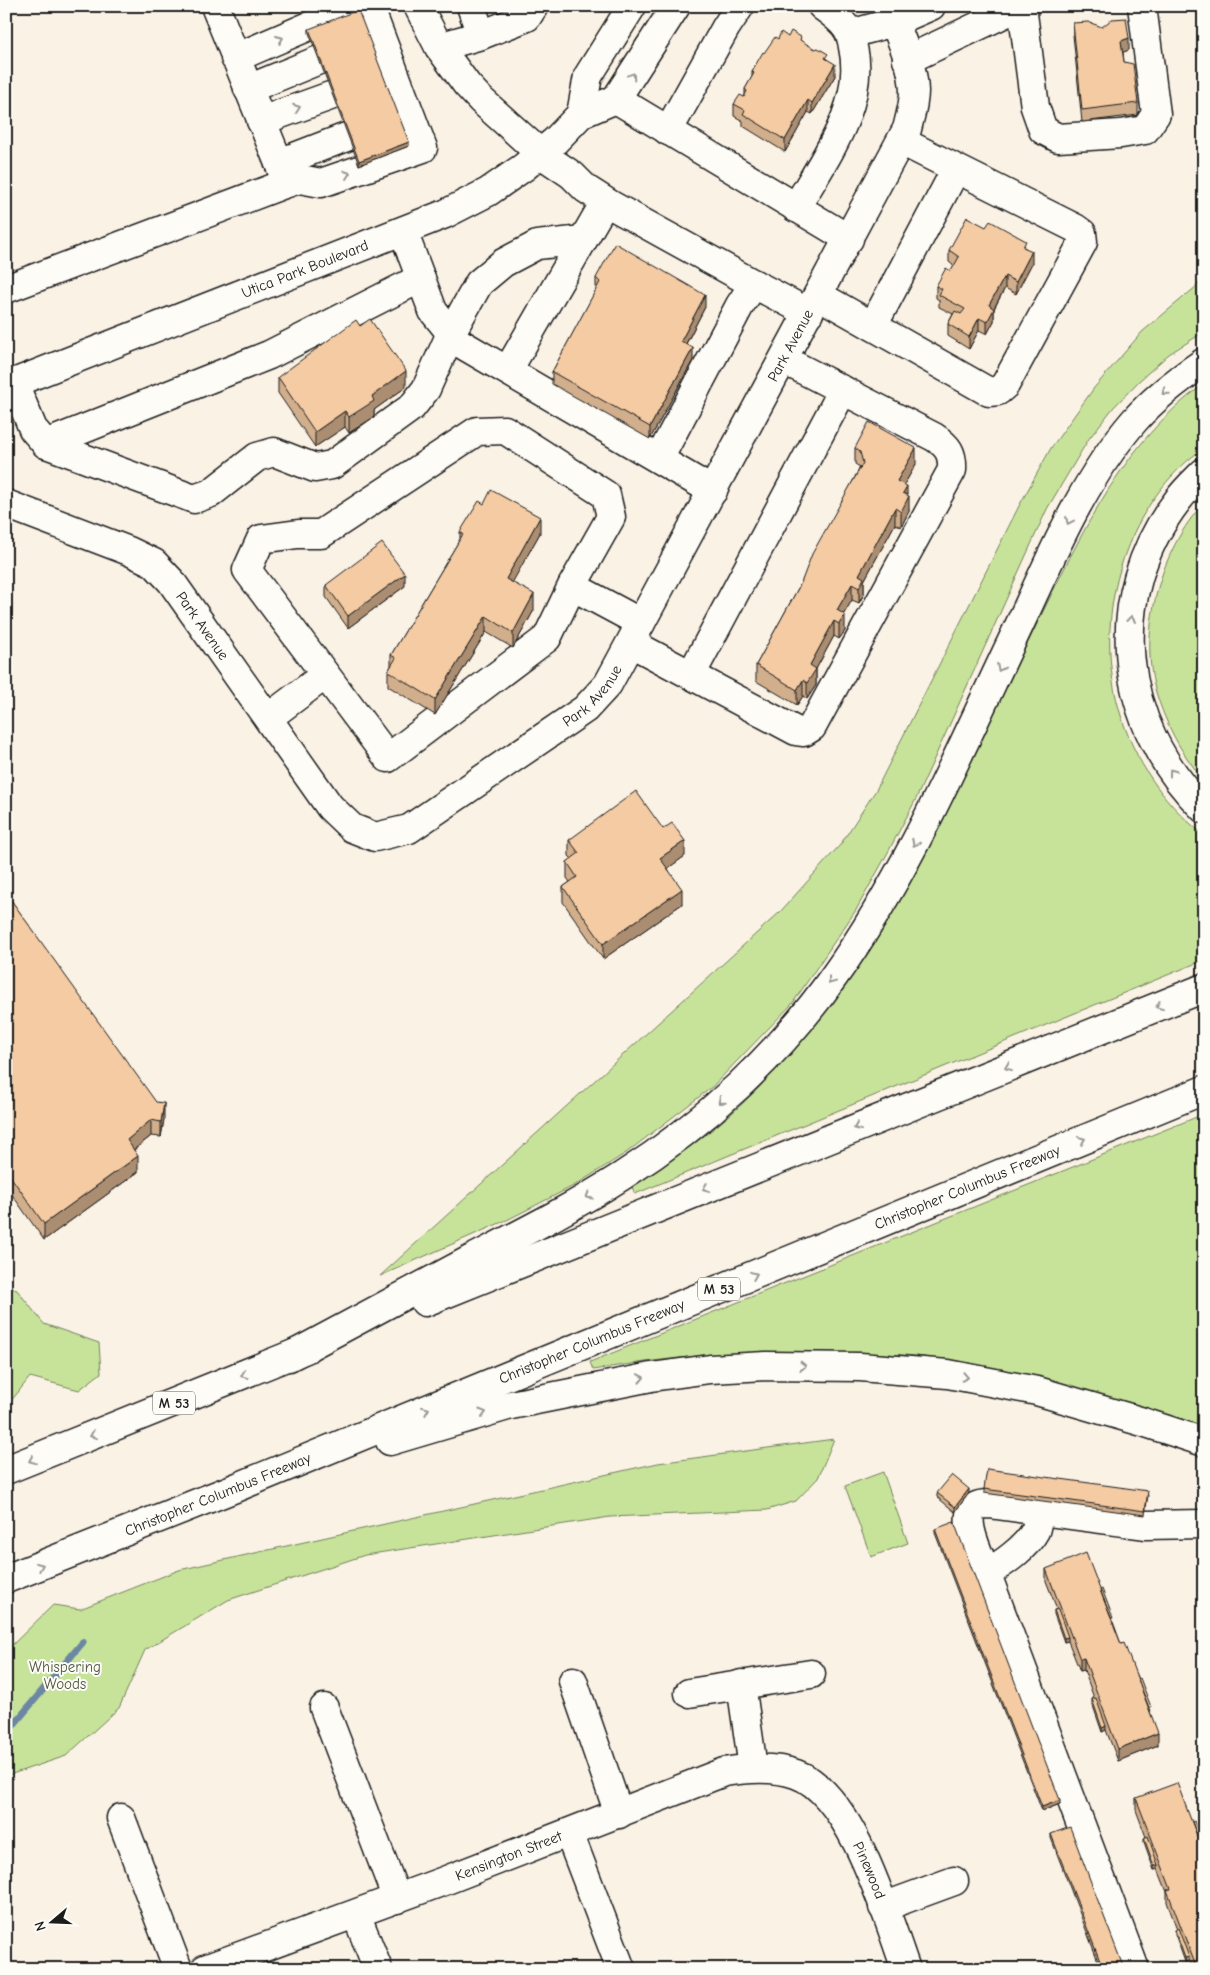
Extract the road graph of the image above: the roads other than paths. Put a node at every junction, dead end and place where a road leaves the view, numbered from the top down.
1 (215, 6) edge
2 (356, 6) edge
3 (369, 6) edge
4 (418, 6) edge
5 (471, 6) edge
6 (534, 6) edge
7 (632, 6) edge
8 (676, 6) edge
9 (740, 6) edge
10 (822, 6) edge
11 (931, 6) edge
12 (1021, 6) edge
13 (1142, 6) edge
14 (891, 14) edge
15 (850, 34) junction
16 (481, 35) junction
17 (439, 47) junction
18 (235, 58) junction
19 (319, 60) edge
20 (907, 60) junction
21 (248, 89) junction
22 (333, 95) edge
23 (616, 99) junction
24 (581, 114) junction
25 (261, 122) junction
26 (668, 131) junction
27 (349, 136) edge
28 (901, 141) junction
29 (541, 154) junction
30 (956, 168) junction
31 (283, 172) junction
32 (605, 202) junction
33 (796, 208) junction
34 (403, 231) junction
35 (849, 239) junction
36 (583, 240) junction
37 (421, 278) junction
38 (754, 284) junction
39 (6, 289) edge
40 (814, 304) junction
41 (873, 326) junction
42 (451, 333) junction
43 (784, 360) junction
44 (1204, 362) edge
45 (508, 370) junction
46 (10, 384) edge
47 (844, 390) junction
48 (46, 444) junction
49 (658, 459) junction
50 (1204, 472) edge
51 (713, 491) junction
52 (6, 504) edge
53 (572, 586) junction
54 (636, 633) junction
55 (325, 675) junction
56 (691, 675) junction
57 (268, 718) junction
58 (1204, 809) edge
59 (1204, 988) edge
60 (1204, 1090) edge
61 (289, 1356) junction
62 (1204, 1442) edge
63 (6, 1470) edge
64 (235, 1488) junction
65 (1038, 1511) junction
66 (1204, 1524) edge
67 (986, 1572) junction
68 (6, 1579) edge
69 (811, 1674) dead end
70 (573, 1681) dead end
71 (741, 1684) junction
72 (689, 1693) dead end
73 (324, 1708) dead end
74 (753, 1768) junction
75 (813, 1783) joint
76 (619, 1814) junction
77 (120, 1818) dead end
78 (569, 1833) junction
79 (954, 1881) dead end
80 (397, 1899) junction
81 (883, 1906) junction
82 (356, 1914) junction
83 (178, 1969) edge
84 (206, 1969) edge
85 (378, 1969) edge
86 (621, 1969) edge
87 (906, 1969) edge
88 (1136, 1969) edge

1 - 18 main road
18 -> 2 main road
31 -> 3 main road
4 - 17 main road
5 - 16 main road
6 - 16 main road
7 - 24 main road
23 -> 8 main road
9 - 26 main road
10 - 15 main road
11 - 14 main road
12 - 13 main road
12 - 20 main road
14 - 15 main road
14 - 20 main road, Park Avenue
15 - 33 main road
16 - 17 main road
17 - 29 main road
18 - 21 main road
19 - 21 main road
20 - 28 main road, Park Avenue
21 - 25 main road
25 -> 22 main road
23 - 24 main road, Utica Park Boulevard
23 - 26 main road
24 - 29 main road, Utica Park Boulevard
25 - 31 main road
26 - 33 main road
27 - 31 main road
28 - 30 main road
28 - 35 main road, Park Avenue
29 - 32 main road
29 - 34 main road, Utica Park Boulevard
30 - 41 main road
30 - 41 main road
31 - 39 main road
32 - 36 main road
32 - 38 main road
33 - 35 main road
34 - 37 main road
34 - 46 main road, Utica Park Boulevard
35 - 40 main road, Park Avenue
36 - 42 main road
36 - 45 main road
37 - 42 main road
37 - 48 main road
38 - 40 main road
38 - 49 main road
40 - 41 main road
40 - 43 main road, Park Avenue
42 - 45 main road
42 - 48 main road
43 - 47 main road
43 - 51 main road, Park Avenue
44 -> 61 main road
45 - 49 main road
46 - 48 main road
47 - 56 main road
47 - 56 main road
49 - 51 main road
58 -> 50 main road
51 - 54 main road, Park Avenue
52 - 57 main road, Park Avenue
53 - 54 main road
53 - 55 main road
53 - 55 main road
54 - 56 main road
54 - 57 main road, Park Avenue
55 - 57 main road
59 -> 61 main road, M 53
64 -> 60 main road, Christopher Columbus Freeway / M 53
61 -> 63 main road, M 53
64 -> 62 main road
68 -> 64 main road, Christopher Columbus Freeway / M 53
65 - 66 main road
65 - 67 main road
65 - 67 main road
67 - 88 main road
69 - 71 main road
70 - 76 main road
71 - 72 main road
71 - 74 main road
73 - 80 main road
74 - 75 main road, Kensington Street
74 - 76 main road, Kensington Street
75 - 81 main road, Pinewood
76 - 78 main road, Kensington Street
77 - 83 main road
78 - 80 main road, Kensington Street
78 - 86 main road
79 - 81 main road
80 - 82 main road, Kensington Street
81 - 87 main road, Pinewood
82 - 84 main road, Kensington Street
82 - 85 main road

